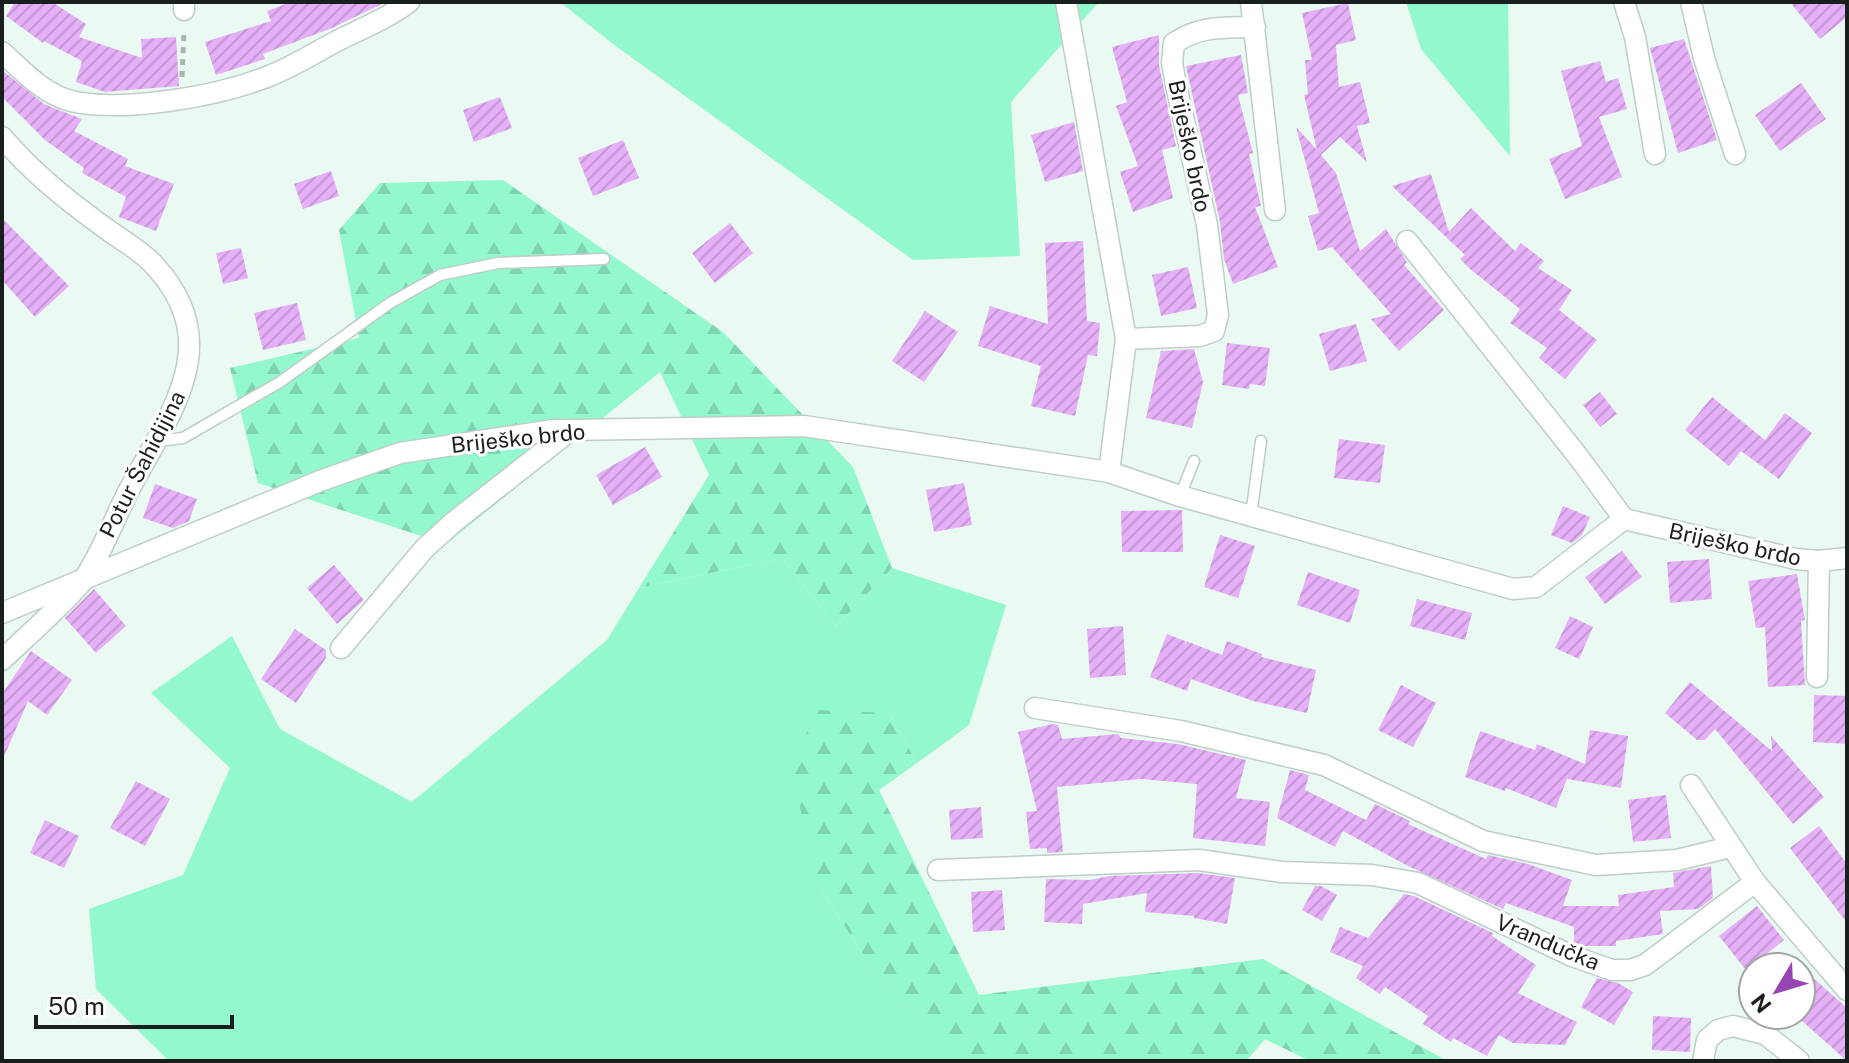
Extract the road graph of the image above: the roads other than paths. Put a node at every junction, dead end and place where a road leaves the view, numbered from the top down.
1 (409, 2) edge
2 (1066, 2) edge
3 (1251, 2) edge
4 (1624, 2) edge
5 (1691, 2) edge
6 (1255, 27) junction
7 (2, 52) edge
8 (2, 137) edge
9 (1655, 154) dead end
10 (1735, 154) dead end
11 (1275, 210) dead end
12 (1407, 241) dead end
13 (604, 259) dead end
14 (1126, 339) junction
15 (571, 430) junction
16 (158, 441) junction
17 (1261, 441) dead end
18 (1194, 461) dead end
19 (1109, 472) junction
20 (1180, 496) junction
21 (1251, 516) junction
22 (1624, 519) junction
23 (1847, 558) edge
24 (1819, 561) junction
25 (83, 581) junction
26 (2, 613) edge
27 (341, 648) dead end
28 (2, 660) edge
29 (1817, 677) dead end
30 (1035, 708) dead end
31 (1691, 785) dead end
32 (1730, 847) junction
33 (938, 870) dead end
34 (1755, 882) junction
35 (1847, 990) edge
36 (1703, 1061) edge
37 (1799, 1061) edge

1 - 7 street
2 - 14 street
3 - 6 street
4 - 9 street
5 - 10 street
6 - 11 street
6 - 14 street, Briješko brdo
8 - 16 street, Potur Šahidijina
12 - 22 street
13 - 16 lane
14 - 19 street
15 - 19 street, Briješko brdo
15 - 25 street, Briješko brdo
15 - 27 street
16 - 25 street, Potur Šahidijina
17 - 21 lane
18 - 20 lane
19 - 20 street, Briješko brdo
20 - 21 street, Briješko brdo
21 - 22 street, Briješko brdo
22 - 24 street, Briješko brdo
23 - 24 street, Briješko brdo
24 - 29 street
25 - 26 street, Briješko brdo
25 - 28 street
30 - 32 street
31 - 32 street
32 - 34 street
33 - 34 street, Vrandučka
34 - 35 street
36 - 37 street

